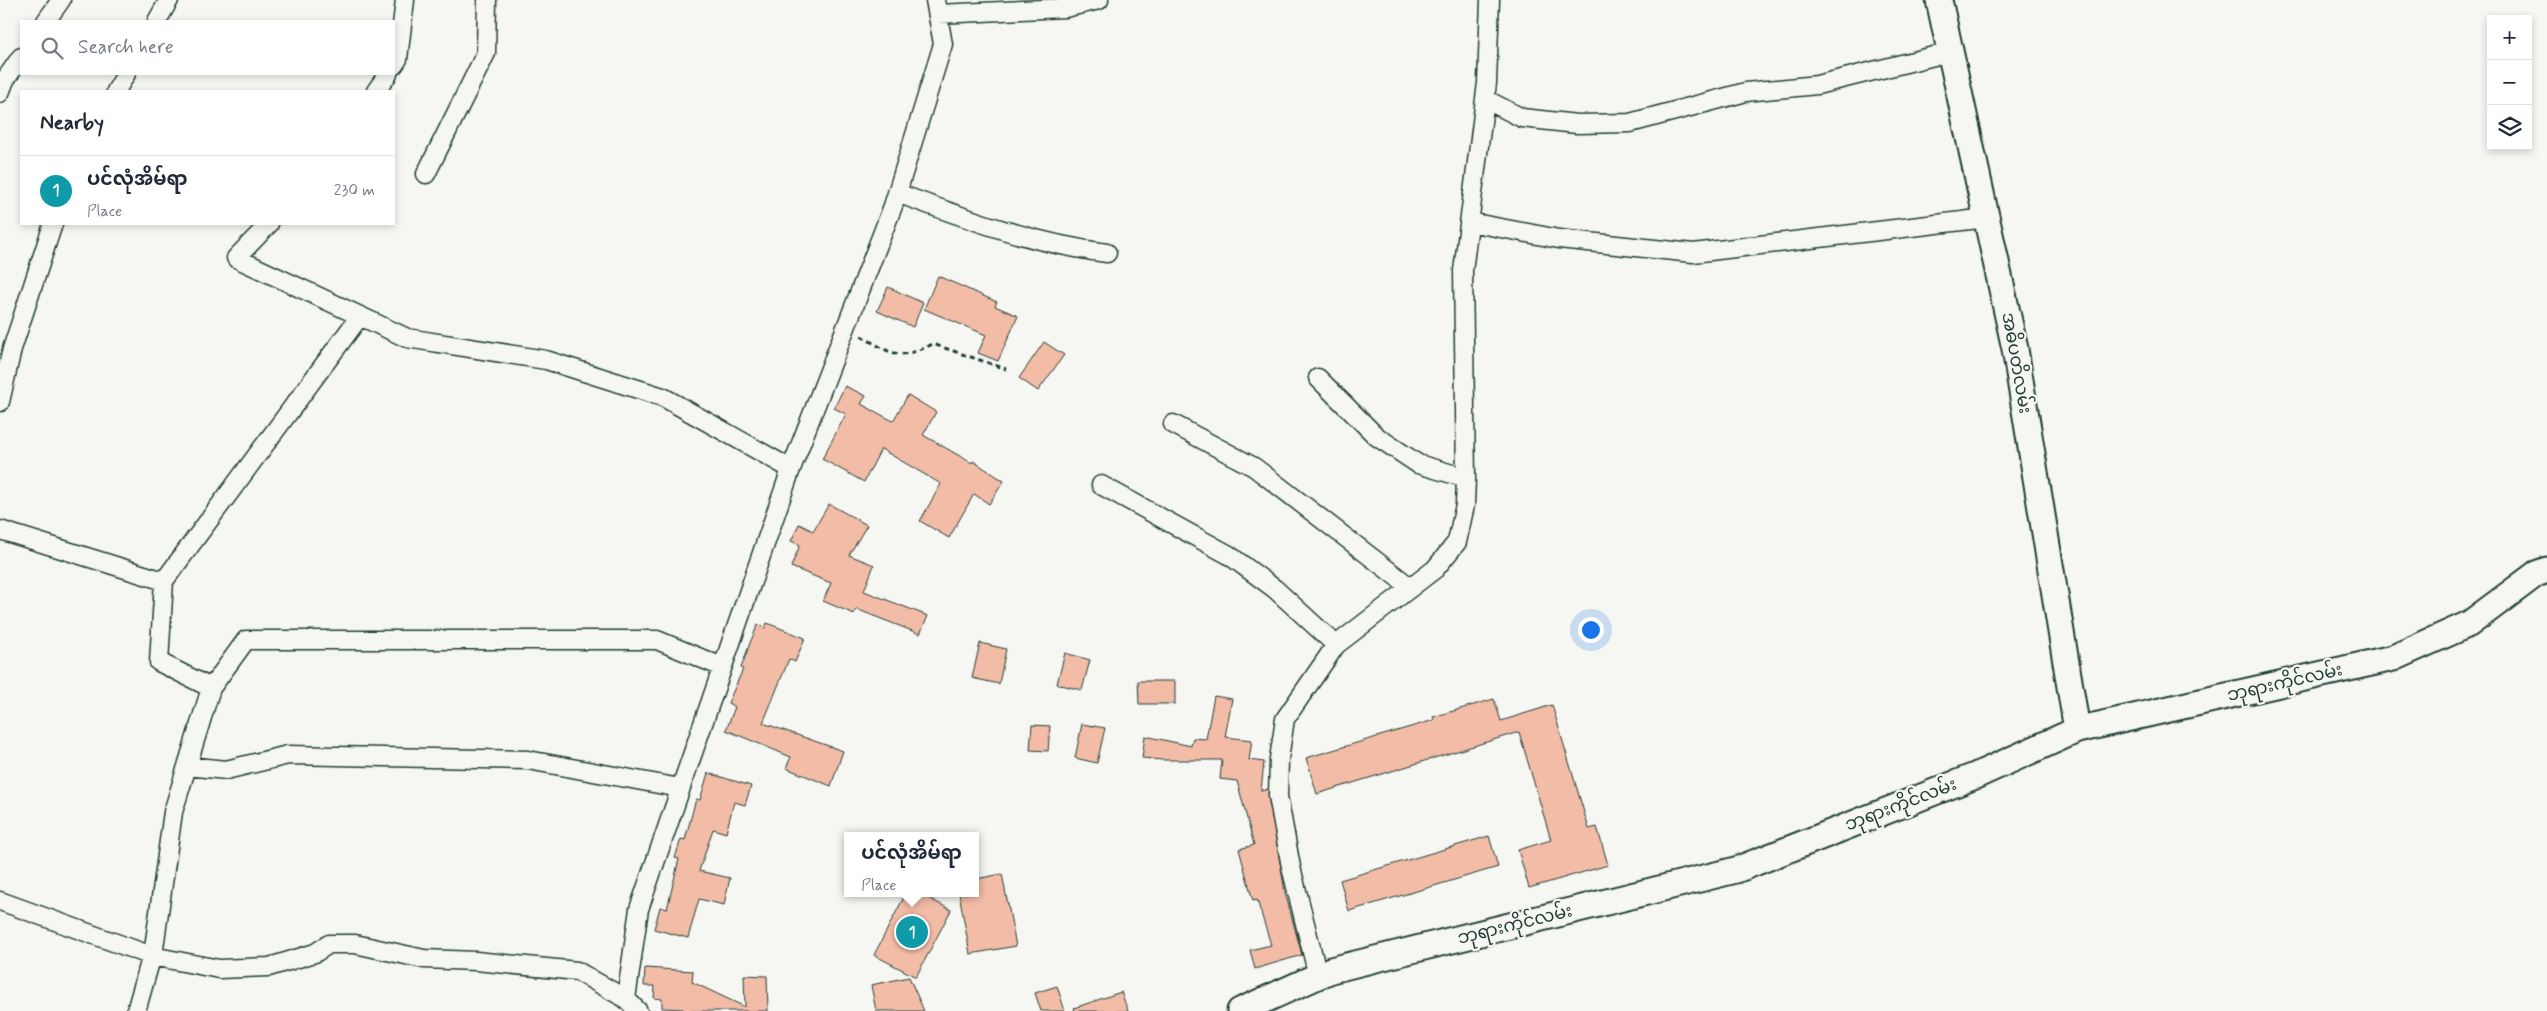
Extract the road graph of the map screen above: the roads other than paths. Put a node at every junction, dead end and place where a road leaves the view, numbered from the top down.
1 (61, 0) edge
2 (169, 0) edge
3 (405, 0) edge
4 (487, 0) edge
5 (1100, 0) edge
6 (1490, 0) edge
7 (1939, 0) edge
8 (936, 7) edge
9 (47, 20) edge
10 (158, 20) edge
11 (1950, 52) junction
12 (20, 59) edge
13 (395, 64) edge
14 (125, 75) edge
15 (387, 75) edge
16 (117, 90) edge
17 (377, 90) edge
18 (0, 93) edge
19 (1486, 99) junction
20 (426, 174) dead end
21 (897, 193) junction
22 (1987, 218) junction
23 (1469, 222) junction
24 (53, 225) edge
25 (269, 225) edge
26 (1107, 253) dead end
27 (360, 316) junction
28 (1318, 378) dead end
29 (0, 402) edge
30 (1173, 424) dead end
31 (791, 469) junction
32 (1466, 478) junction
33 (1101, 485) dead end
34 (0, 530) edge
35 (2547, 570) edge
36 (164, 581) junction
37 (1410, 587) junction
38 (1336, 645) junction
39 (722, 667) junction
40 (211, 688) junction
41 (2077, 730) junction
42 (187, 766) junction
43 (680, 788) junction
44 (0, 901) edge
45 (152, 956) junction
46 (1318, 976) junction
47 (632, 1005) edge
48 (136, 1011) edge
49 (1240, 1011) edge

1 - 9 street
2 - 10 street
3 - 13 street
4 - 20 street
5 - 8 street
6 - 19 street
7 - 11 street, အဓိပတိလမ်း
8 - 21 street
11 - 19 street
11 - 22 street, အဓိပတိလမ်း
12 - 18 street
14 - 16 street
15 - 17 street
19 - 23 street
21 - 26 street
21 - 31 street
22 - 23 street
22 - 41 street, အဓိပတိလမ်း
23 - 32 street
24 - 29 street
25 - 27 street
27 - 31 street
27 - 36 street
28 - 32 street
30 - 37 street
31 - 39 street
32 - 37 street
33 - 38 street
34 - 36 street
35 - 41 street, ဘုရားကိုင်လမ်း
36 - 40 street
37 - 38 street
38 - 46 street
39 - 40 street
39 - 43 street
40 - 42 street
41 - 46 street, ဘုရားကိုင်လမ်း
42 - 43 street
42 - 45 street
43 - 47 street
44 - 45 street
45 - 47 street
45 - 48 street
46 - 49 street, ဘုရားကိုင်လမ်း

